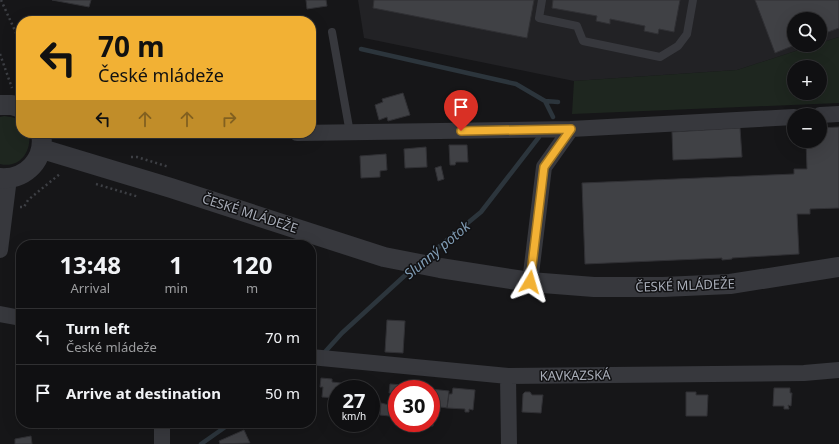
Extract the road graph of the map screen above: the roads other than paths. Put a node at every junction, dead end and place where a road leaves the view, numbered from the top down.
1 (542, 0) edge
2 (693, 0) edge
3 (332, 32) dead end
4 (839, 114) edge
5 (827, 115) edge
6 (787, 117) edge
7 (571, 129) junction
8 (350, 132) junction
9 (316, 133) edge
10 (42, 141) edge
11 (4, 178) edge
12 (0, 250) edge
13 (839, 267) edge
14 (530, 282) junction
15 (0, 314) edge
16 (16, 317) edge
17 (316, 357) edge
18 (839, 370) edge
19 (508, 376) junction
20 (162, 428) edge
21 (162, 444) edge
22 (509, 444) edge

1 - 2 lane
3 - 8 lane
4 - 5 street
6 - 7 street
7 - 8 street
7 - 14 street
8 - 9 street
10 - 11 street, ČESKÉ MLÁDEŽE
10 - 14 street, ČESKÉ MLÁDEŽE
11 - 12 street
13 - 14 street, ČESKÉ MLÁDEŽE
15 - 16 street
17 - 19 street, KAVKAZSKÁ
18 - 19 street, KAVKAZSKÁ
19 - 22 street
20 - 21 street

